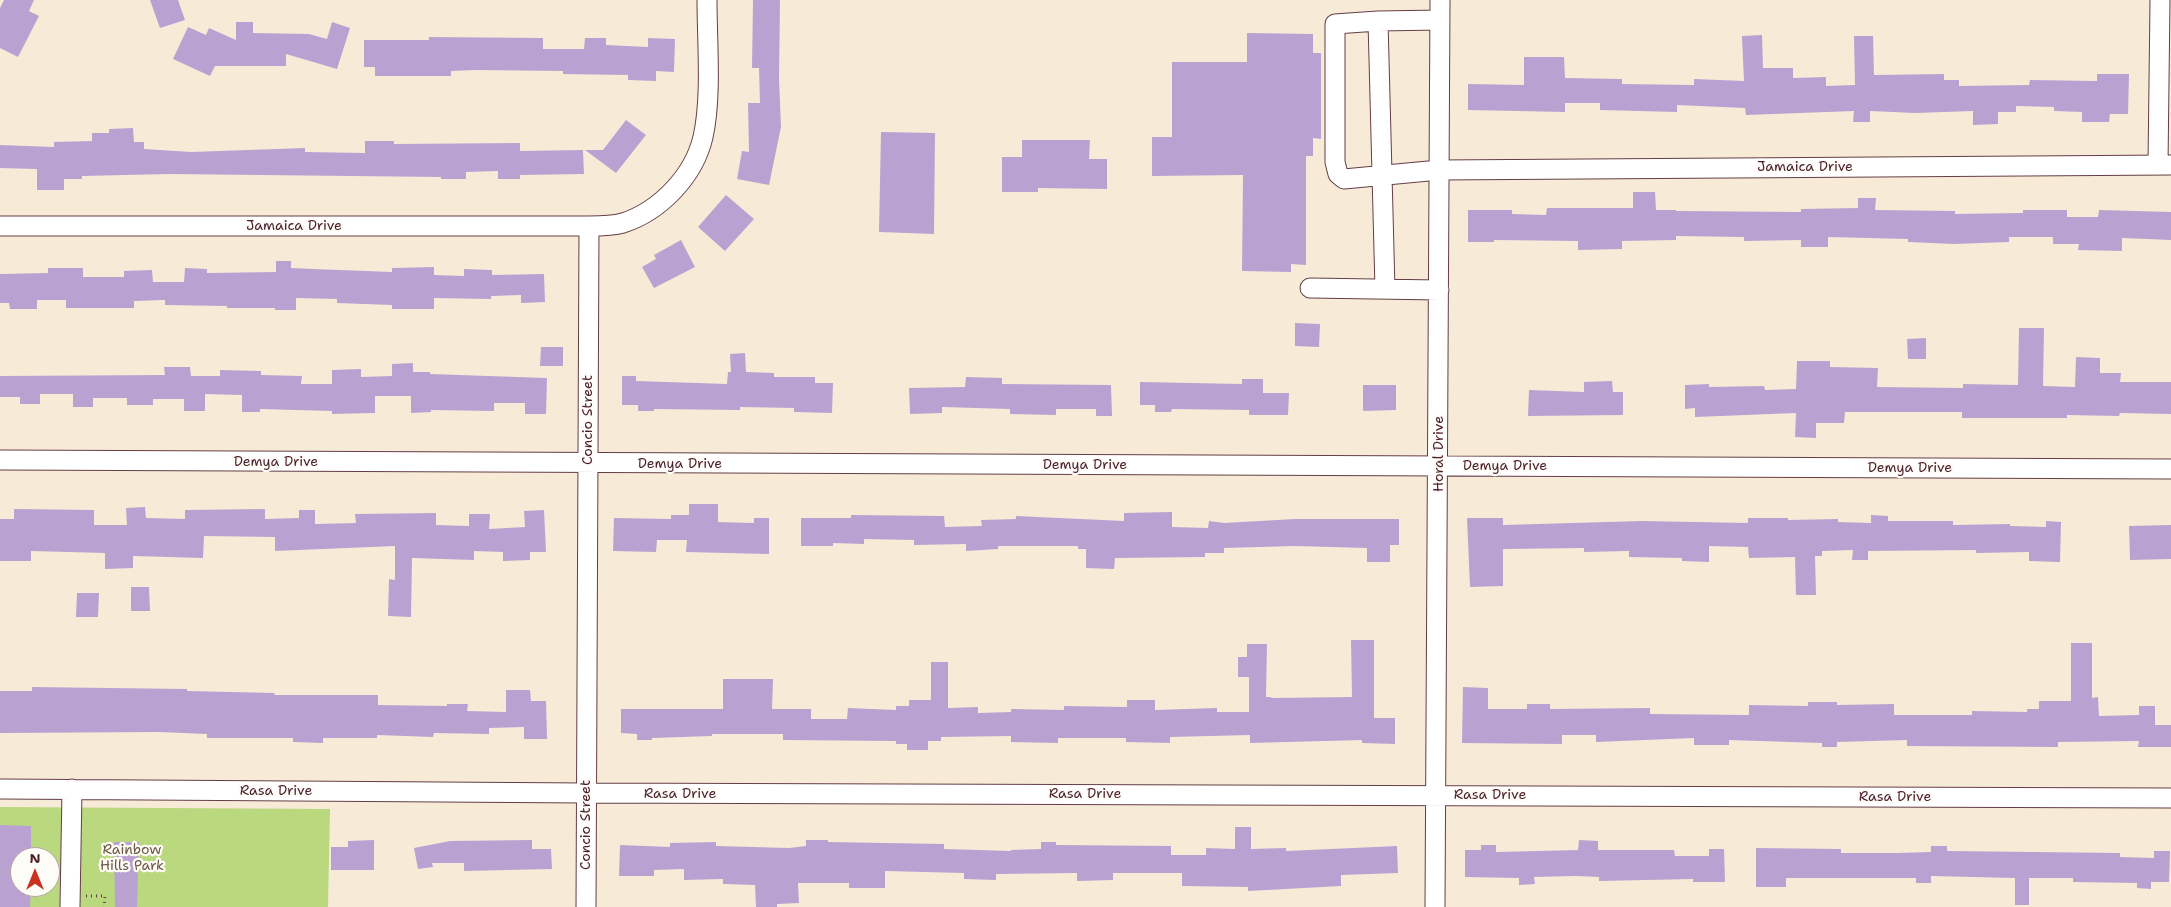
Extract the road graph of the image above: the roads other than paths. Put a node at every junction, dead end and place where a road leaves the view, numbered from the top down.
1 (707, 0) edge
2 (1440, 0) edge
3 (2160, 0) edge
4 (1440, 20) junction
5 (1378, 21) junction
6 (2165, 165) edge
7 (1439, 170) junction
8 (1382, 175) junction
9 (0, 226) edge
10 (588, 226) junction
11 (1310, 288) dead end
12 (1385, 289) junction
13 (1439, 290) junction
14 (0, 460) edge
15 (588, 464) junction
16 (1438, 466) junction
17 (2171, 469) edge
18 (0, 789) edge
19 (72, 789) junction
20 (586, 793) junction
21 (1436, 794) junction
22 (2171, 798) edge
23 (70, 901) edge
24 (586, 907) edge
25 (1435, 907) edge

1 - 10 street
2 - 4 street, Horal Drive
3 - 6 street
4 - 5 street
4 - 7 street, Horal Drive
5 - 8 street
5 - 8 street, Jamaica Drive
6 - 7 street, Jamaica Drive
7 - 8 street, Jamaica Drive
7 - 13 street, Horal Drive
8 - 12 street
9 - 10 street, Jamaica Drive
10 - 15 street, Concio Street
11 - 12 street
12 - 13 street
13 - 16 street, Horal Drive
14 - 15 street, Demya Drive
15 - 16 street, Demya Drive
15 - 20 street, Concio Street
16 - 17 street, Demya Drive
16 - 21 street, Horal Drive
18 - 19 street, Rasa Drive
19 - 20 street, Rasa Drive
19 - 23 street
20 - 21 street, Rasa Drive
20 - 24 street, Concio Street
21 - 22 street, Rasa Drive
21 - 25 street, Horal Drive

